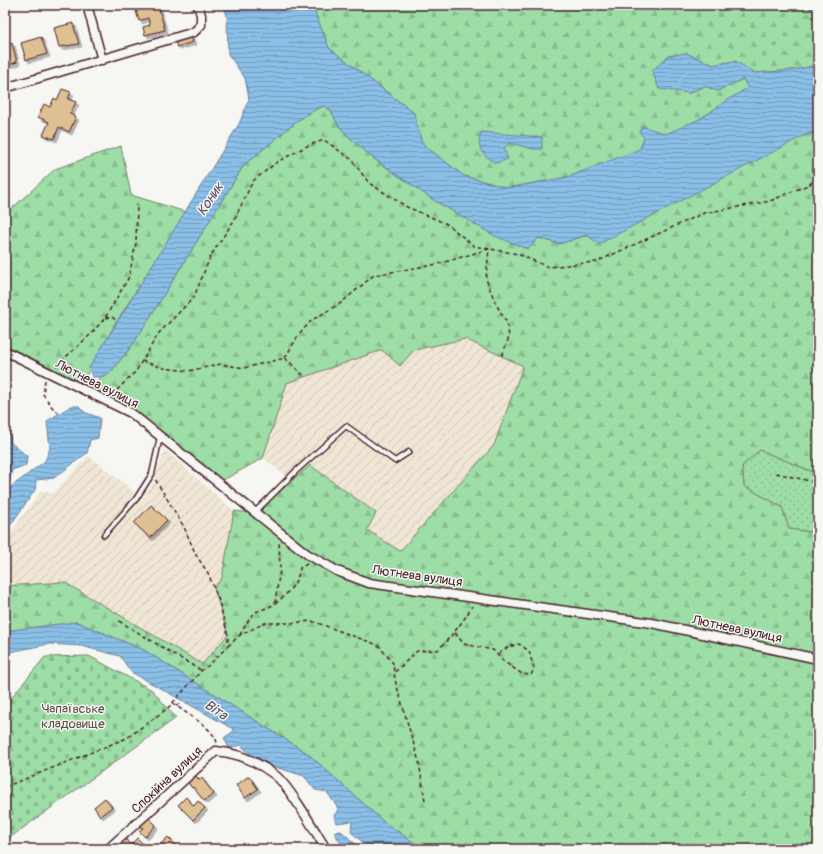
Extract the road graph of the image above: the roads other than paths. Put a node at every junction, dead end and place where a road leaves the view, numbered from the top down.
1 (87, 5) edge
2 (198, 5) edge
3 (102, 60) junction
4 (5, 88) edge
5 (5, 350) edge
6 (160, 436) junction
7 (409, 452) dead end
8 (255, 513) junction
9 (104, 535) dead end
10 (818, 659) edge
11 (108, 849) edge
12 (326, 849) edge

1 - 3 street
2 - 3 street
3 - 4 street
5 - 6 street, Лютнева вулиця
6 - 8 street, Лютнева вулиця
6 - 9 lane
7 - 8 lane
8 - 10 street, Лютнева вулиця
11 - 12 street, Спокійна вулиця

